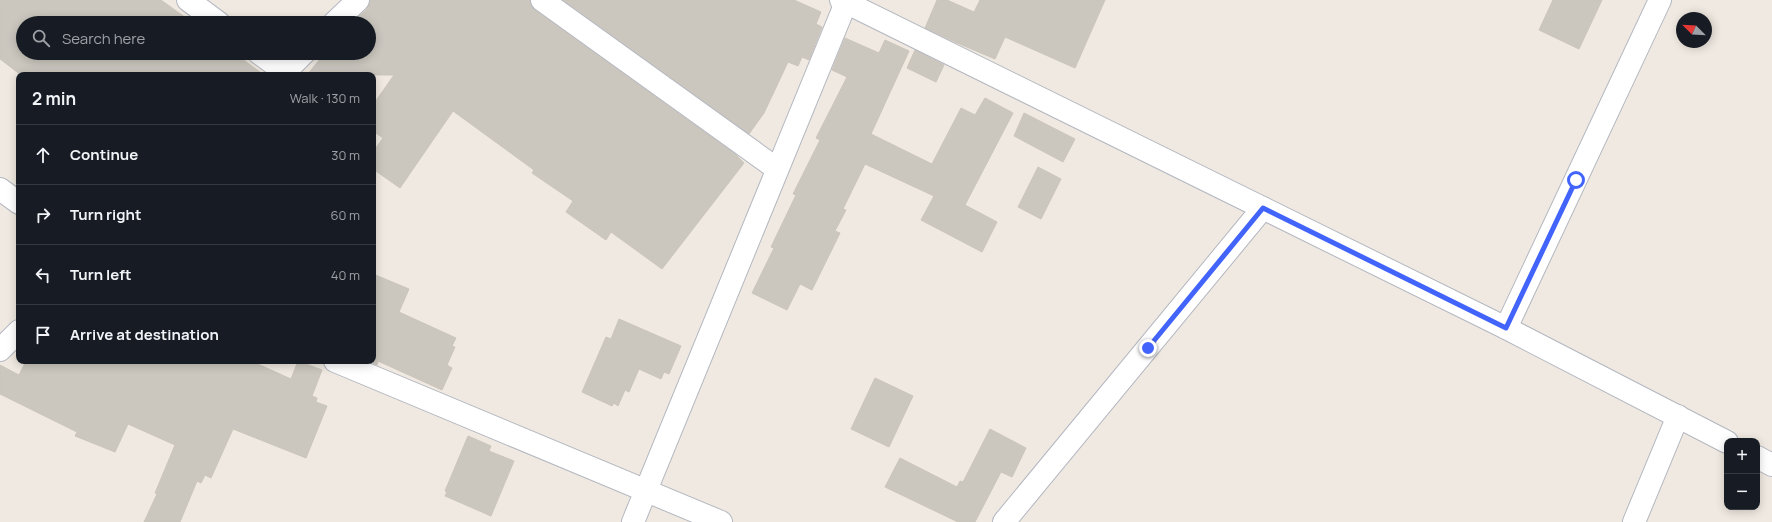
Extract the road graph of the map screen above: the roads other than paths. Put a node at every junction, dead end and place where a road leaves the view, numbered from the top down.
1 (188, 0) edge
2 (358, 0) edge
3 (542, 0) edge
4 (1660, 0) edge
5 (844, 1) edge
6 (210, 16) edge
7 (341, 16) edge
8 (267, 60) edge
9 (297, 60) edge
10 (281, 72) edge
11 (285, 72) edge
12 (777, 169) junction
13 (0, 189) edge
14 (16, 201) edge
15 (1263, 208) junction
16 (1506, 328) junction
17 (16, 334) edge
18 (0, 350) edge
19 (342, 364) edge
20 (1678, 416) junction
21 (1724, 440) edge
22 (1760, 459) edge
23 (1772, 465) edge
24 (646, 491) junction
25 (633, 522) edge
26 (721, 522) edge
27 (1004, 522) edge
28 (1634, 522) edge

1 - 6 street
2 - 7 street
3 - 12 street
4 - 16 street
5 - 12 street
5 - 15 street
8 - 10 street
9 - 11 street
12 - 24 street
13 - 14 street
15 - 16 street
15 - 27 street
16 - 20 street
17 - 18 street
19 - 24 street
20 - 21 street
20 - 28 street
22 - 23 street
24 - 25 street
24 - 26 street

